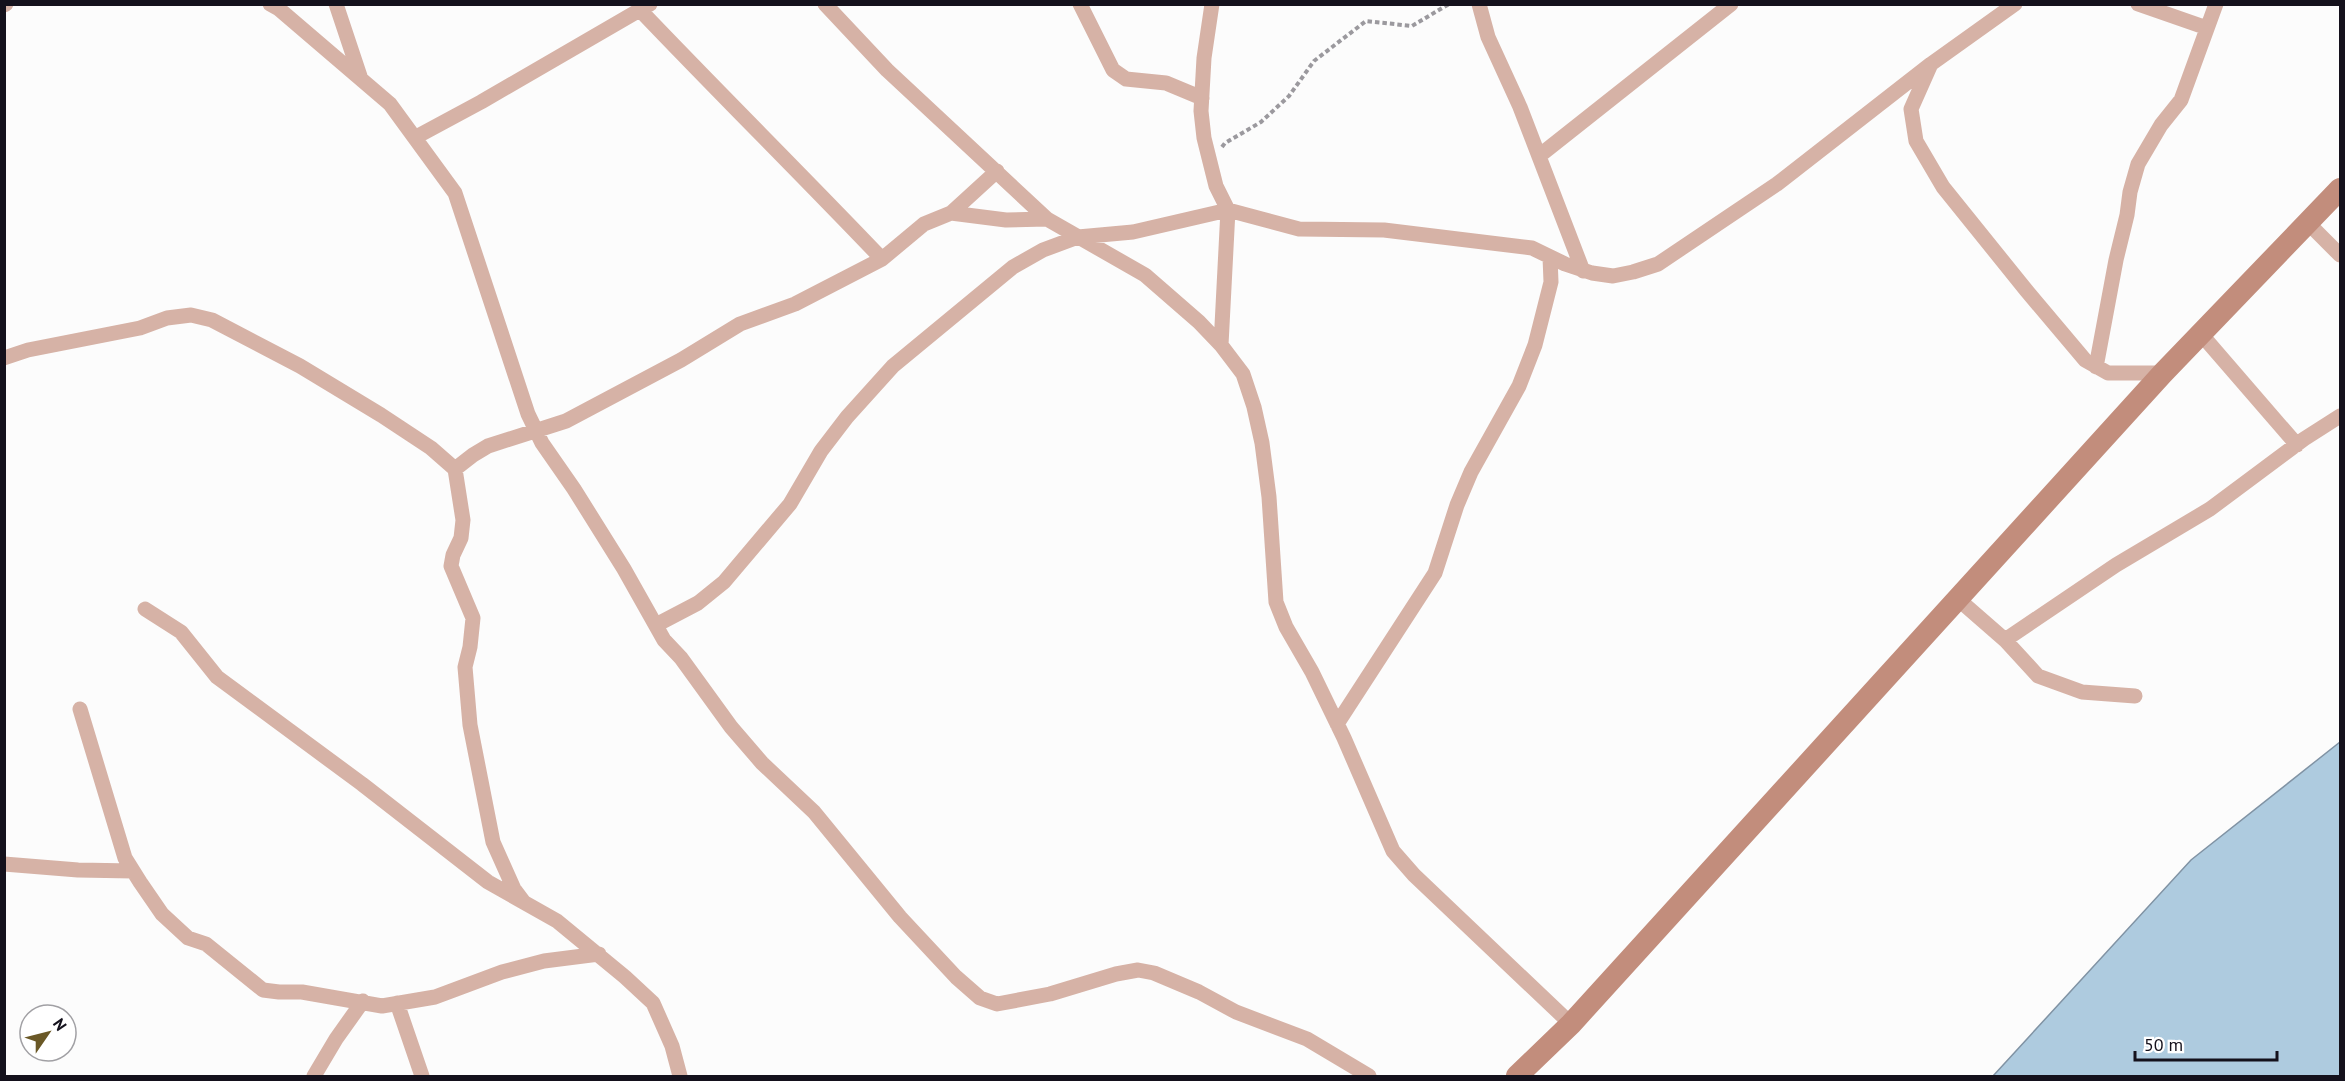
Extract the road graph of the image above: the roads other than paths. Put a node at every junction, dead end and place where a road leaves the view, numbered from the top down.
1 (270, 4) edge
2 (336, 4) edge
3 (825, 4) edge
4 (1080, 4) edge
5 (1212, 4) edge
6 (1479, 4) edge
7 (1731, 4) edge
8 (2015, 4) edge
9 (2138, 4) edge
10 (2216, 4) edge
11 (645, 7) edge
12 (2207, 28) junction
13 (1931, 64) junction
14 (361, 79) junction
15 (1202, 98) junction
16 (416, 137) junction
17 (1539, 156) junction
18 (997, 171) junction
19 (2340, 189) edge
20 (1228, 210) junction
21 (951, 213) junction
22 (1047, 219) junction
23 (2308, 223) junction
24 (1078, 237) junction
25 (2340, 255) edge
26 (1550, 257) junction
27 (882, 259) junction
28 (1583, 271) junction
29 (2201, 334) junction
30 (1221, 345) junction
31 (4, 358) edge
32 (2096, 367) junction
33 (2163, 373) junction
34 (2340, 416) edge
35 (535, 429) junction
36 (2297, 444) junction
37 (455, 469) junction
38 (1958, 599) junction
39 (145, 609) dead end
40 (656, 625) junction
41 (2005, 640) junction
42 (2135, 696) dead end
43 (80, 709) dead end
44 (1337, 724) junction
45 (4, 864) edge
46 (133, 871) junction
47 (523, 901) junction
48 (599, 954) junction
49 (363, 1001) junction
50 (397, 1003) junction
51 (1571, 1024) junction
52 (314, 1077) edge
53 (422, 1077) edge
54 (680, 1077) edge
55 (1369, 1077) edge
56 (1517, 1077) edge

1 - 14 street
2 - 14 street
3 - 18 street
4 - 15 street
5 - 15 street
6 - 17 street
7 - 17 street
8 - 13 street
9 - 12 street
10 - 12 street
11 - 16 street
11 - 27 street
12 - 32 street
13 - 28 street
13 - 32 street
14 - 16 street
15 - 20 street
16 - 35 street
17 - 28 street
18 - 21 street
18 - 22 street
19 - 23 street
20 - 24 street
20 - 26 street
20 - 30 street
21 - 22 street
21 - 27 street
22 - 24 street
23 - 25 street
23 - 29 street
24 - 30 street
24 - 40 street
26 - 28 street
26 - 44 street
27 - 35 street
29 - 33 street
29 - 36 street
30 - 44 street
31 - 37 street
32 - 33 street
33 - 38 street
34 - 36 street
35 - 37 street
35 - 40 street
36 - 41 street
37 - 47 street
38 - 41 street
38 - 51 street
39 - 47 street
40 - 55 street
41 - 42 street
43 - 46 street
44 - 51 street
45 - 46 street
46 - 49 street
47 - 48 street
48 - 50 street
48 - 54 street
49 - 50 street
49 - 52 street
50 - 53 street
51 - 56 street

